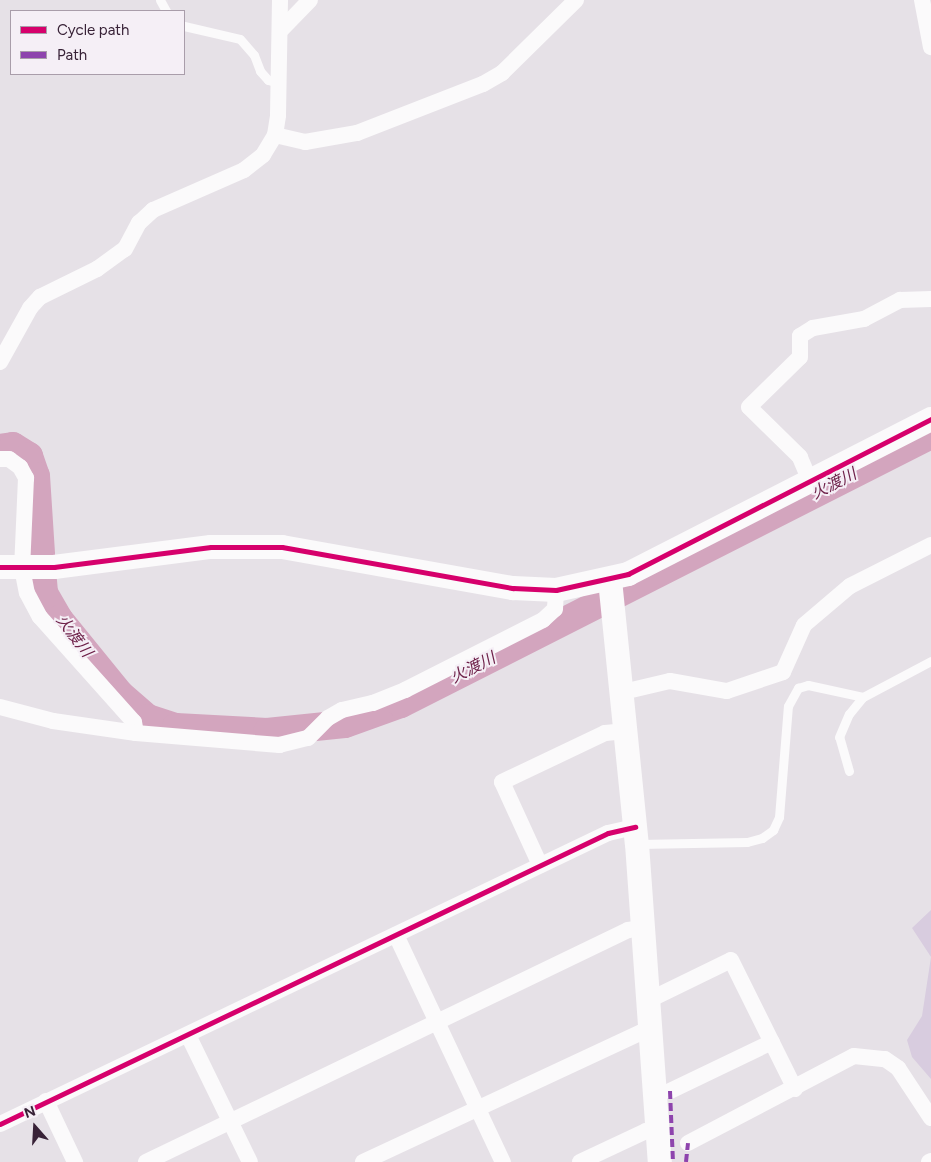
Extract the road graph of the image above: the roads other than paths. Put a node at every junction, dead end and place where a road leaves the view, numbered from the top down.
1 (280, 0) edge
2 (310, 0) edge
3 (576, 0) edge
4 (922, 0) edge
5 (185, 26) edge
6 (280, 31) junction
7 (931, 47) edge
8 (279, 82) junction
9 (275, 135) junction
10 (931, 299) edge
11 (0, 362) edge
12 (931, 419) edge
13 (0, 459) edge
14 (810, 481) junction
15 (931, 545) edge
16 (11, 567) edge
17 (556, 590) junction
18 (612, 591) junction
19 (931, 660) edge
20 (623, 692) junction
21 (863, 697) junction
22 (0, 707) edge
23 (627, 730) junction
24 (136, 733) junction
25 (850, 771) dead end
26 (636, 835) junction
27 (540, 865) junction
28 (643, 928) junction
29 (396, 935) junction
30 (647, 1001) junction
31 (435, 1022) junction
32 (648, 1029) junction
33 (188, 1035) junction
34 (772, 1042) junction
35 (795, 1089) junction
36 (670, 1091) dead end
37 (46, 1101) junction
38 (478, 1106) junction
39 (931, 1118) edge
40 (230, 1121) junction
41 (0, 1124) edge
42 (657, 1130) junction
43 (688, 1143) dead end
44 (75, 1162) edge
45 (146, 1162) edge
46 (250, 1162) edge
47 (363, 1162) edge
48 (503, 1162) edge
49 (580, 1162) edge
50 (660, 1162) edge

1 - 6 street
2 - 6 street
3 - 9 street
4 - 7 street
5 - 8 lane
6 - 8 street
8 - 9 street
9 - 11 street
10 - 14 street
12 - 14 street
13 - 16 street
14 - 18 street
15 - 20 street
16 - 17 street
16 - 24 street
17 - 18 street
17 - 24 street
18 - 20 street
19 - 21 lane
20 - 23 street
21 - 25 lane
21 - 26 lane
22 - 24 street
23 - 26 street
23 - 27 street
26 - 27 street
26 - 28 street
27 - 29 street
28 - 30 street
28 - 31 street
29 - 31 street
29 - 33 street
30 - 32 street
30 - 34 street
31 - 38 street
31 - 40 street
32 - 38 street
32 - 42 street
33 - 37 street
33 - 40 street
34 - 35 street
34 - 36 street
35 - 39 street
35 - 43 street
37 - 41 street
37 - 44 street
38 - 47 street
38 - 48 street
40 - 45 street
40 - 46 street
42 - 49 street
42 - 50 street

